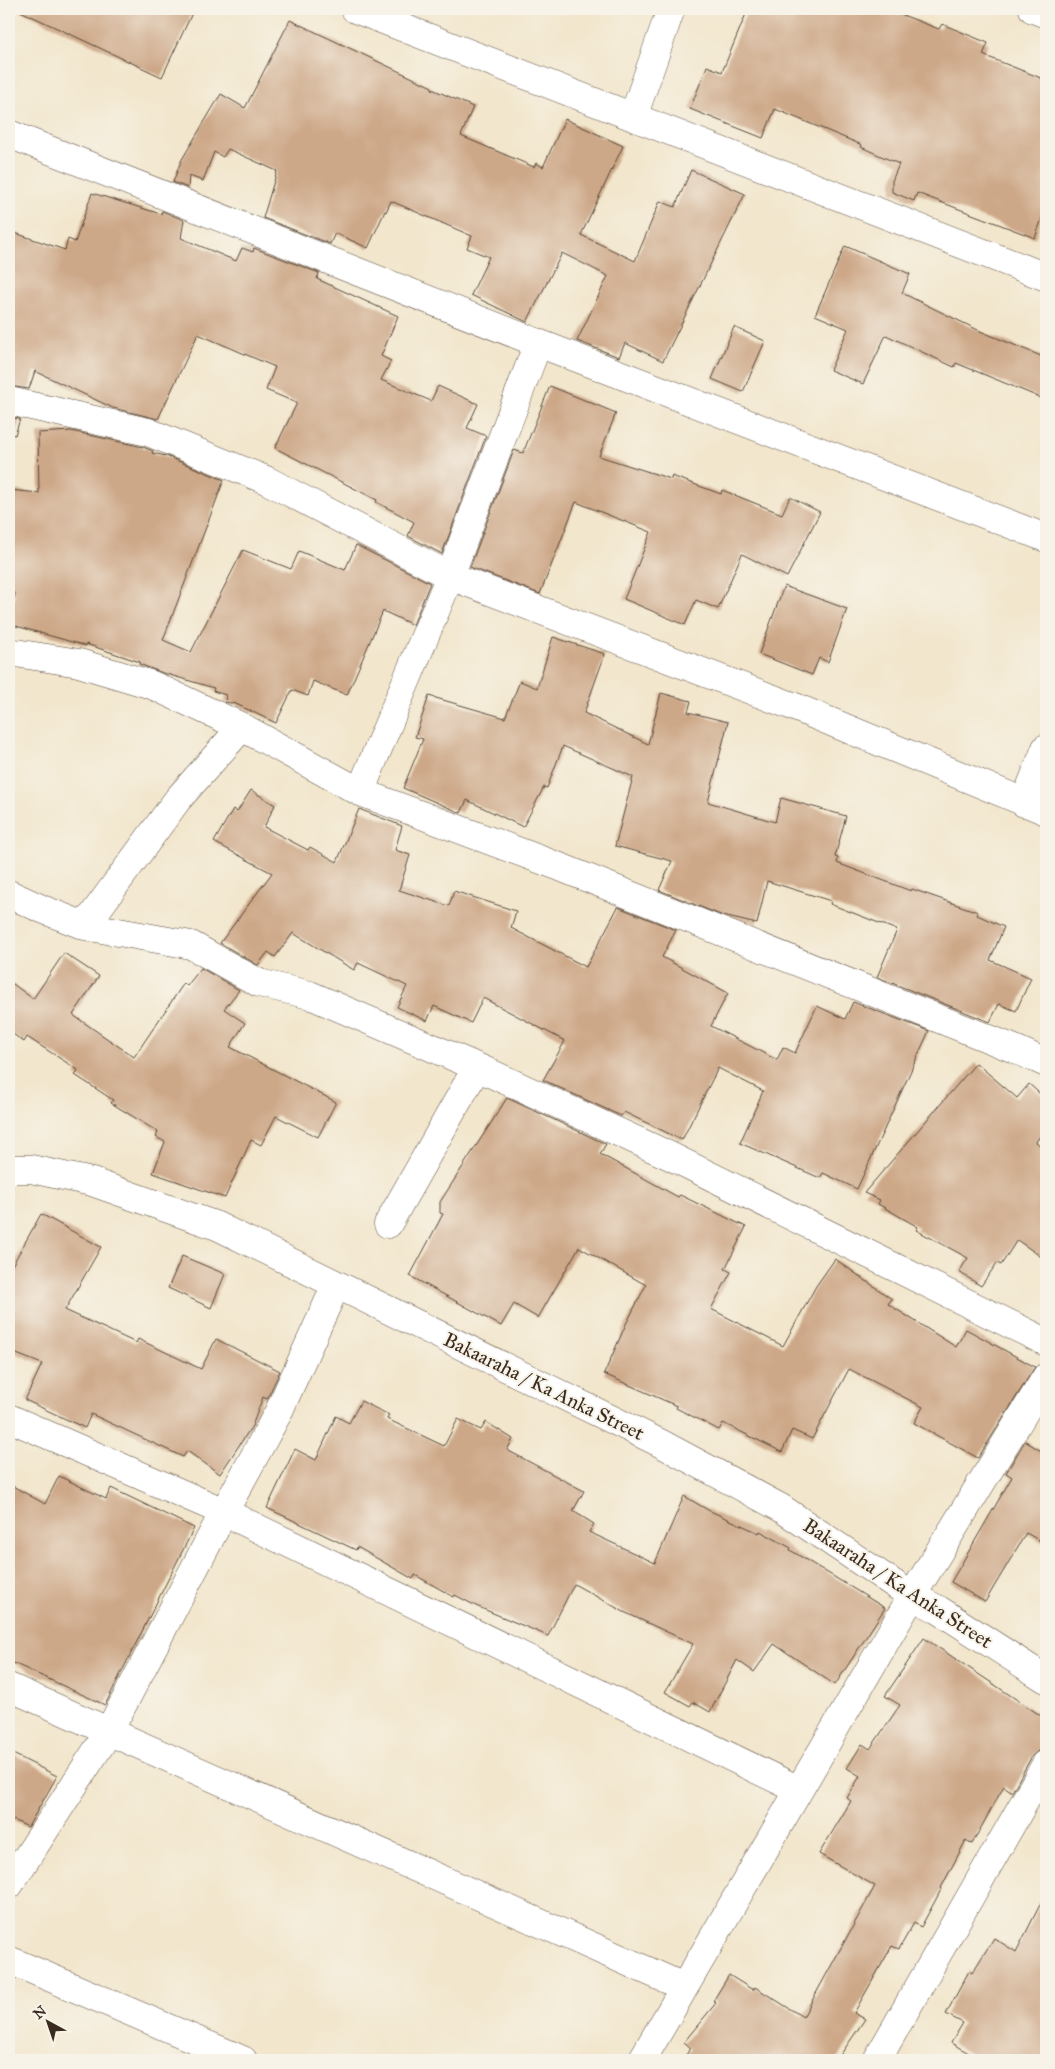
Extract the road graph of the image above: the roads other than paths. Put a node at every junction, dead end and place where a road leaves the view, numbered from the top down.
1 (355, 9) edge
2 (670, 9) edge
3 (1033, 9) edge
4 (1046, 14) edge
5 (633, 117) junction
6 (9, 134) edge
7 (1046, 277) edge
8 (538, 343) junction
9 (9, 401) edge
10 (1046, 538) edge
11 (450, 576) junction
12 (9, 652) edge
13 (242, 728) junction
14 (1046, 748) edge
15 (360, 792) junction
16 (1035, 807) edge
17 (9, 894) edge
18 (85, 926) junction
19 (1046, 1064) edge
20 (477, 1067) junction
21 (9, 1169) edge
22 (388, 1224) dead end
23 (336, 1285) junction
24 (1046, 1342) edge
25 (1046, 1377) edge
26 (9, 1418) edge
27 (224, 1512) junction
28 (912, 1596) junction
29 (1046, 1678) edge
30 (9, 1687) edge
31 (108, 1733) junction
32 (1046, 1764) edge
33 (799, 1790) junction
34 (9, 1885) edge
35 (9, 1960) edge
36 (684, 1987) junction
37 (243, 2060) edge
38 (642, 2060) edge
39 (876, 2060) edge

1 - 5 street
2 - 5 street
3 - 4 street
5 - 7 street
6 - 8 street
8 - 10 street
8 - 11 street
9 - 11 street
11 - 15 street
11 - 16 street
12 - 13 street
13 - 15 street
13 - 18 street
14 - 16 street
15 - 19 street
17 - 18 street
18 - 20 street
20 - 22 street
20 - 24 street
21 - 23 street, Bakaaraha / Ka Anka Street
23 - 27 street
23 - 28 street, Bakaaraha / Ka Anka Street
25 - 28 street
26 - 27 street
27 - 31 street
27 - 33 street
28 - 29 street, Bakaaraha / Ka Anka Street
28 - 33 street
30 - 31 street
31 - 34 street
31 - 36 street
32 - 39 street
33 - 36 street
35 - 37 street
36 - 38 street

